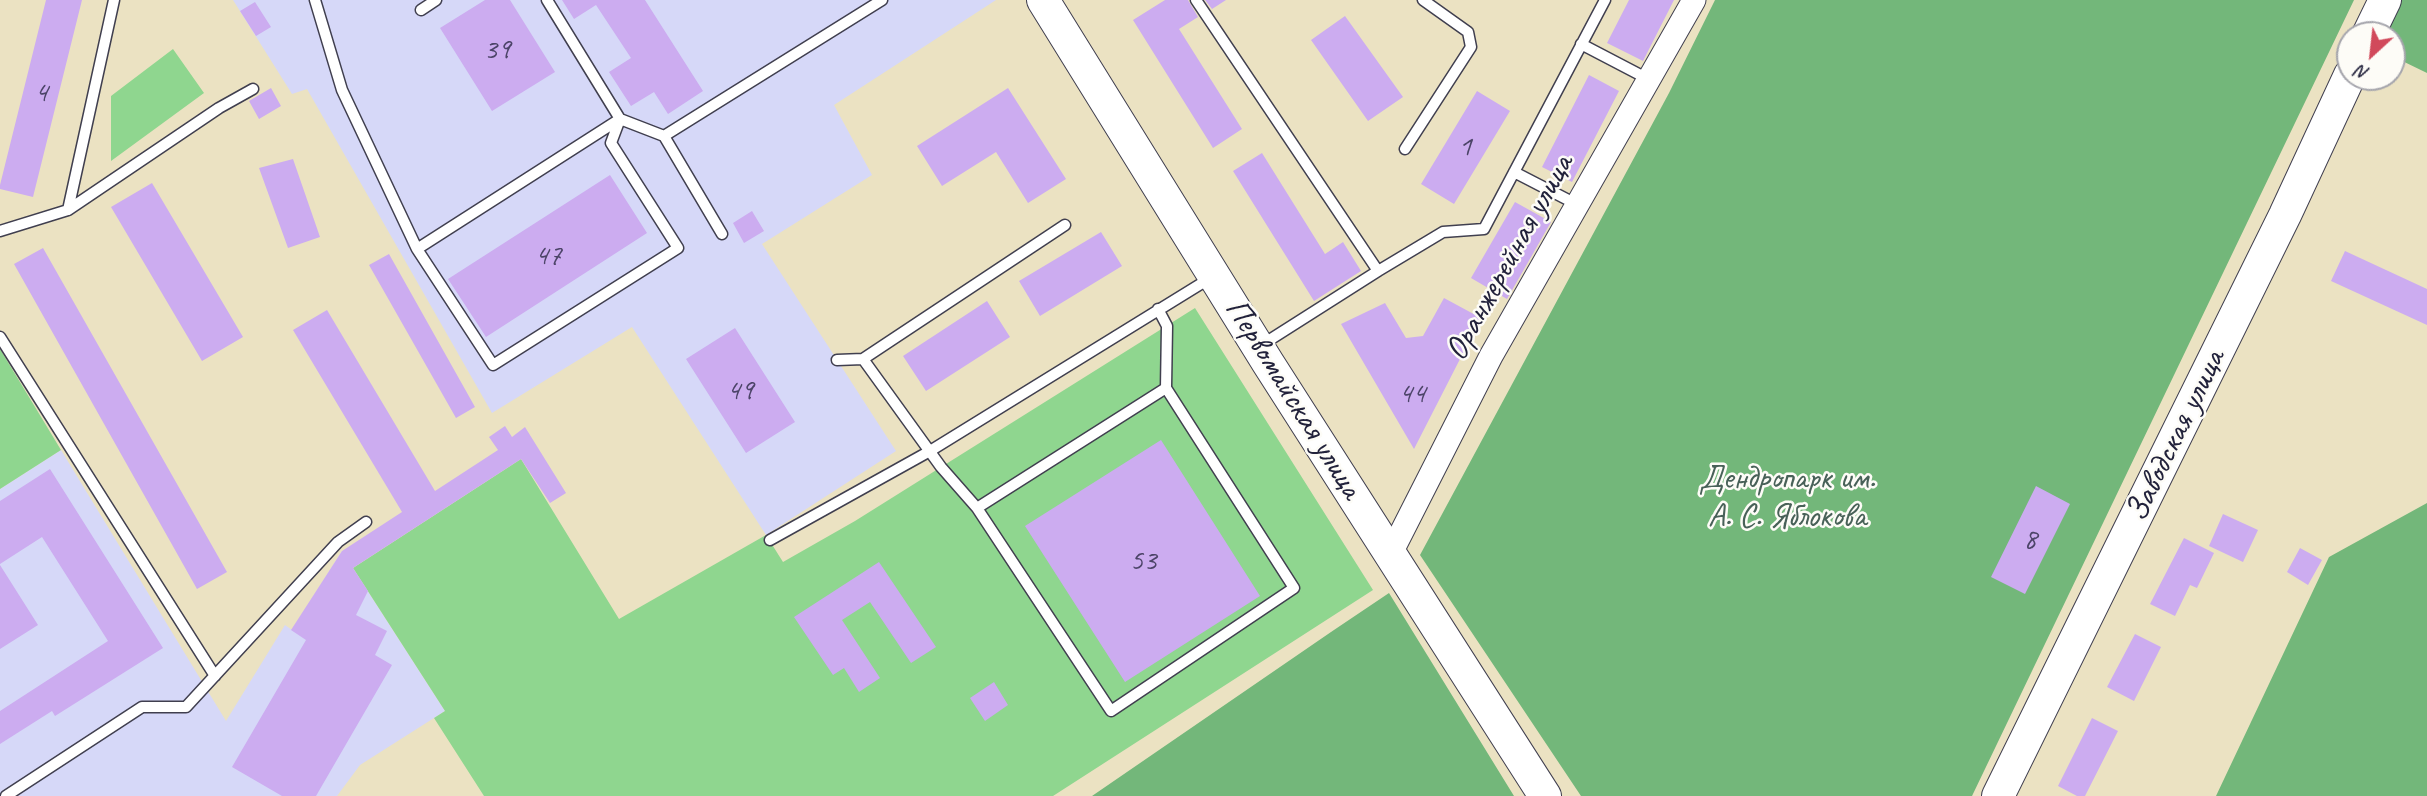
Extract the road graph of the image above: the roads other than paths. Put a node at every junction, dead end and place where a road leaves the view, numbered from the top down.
1 (114, 0) edge
2 (315, 0) edge
3 (436, 0) edge
4 (547, 0) edge
5 (882, 0) edge
6 (1044, 0) edge
7 (1196, 0) edge
8 (1423, 0) edge
9 (1605, 0) edge
10 (1694, 0) edge
11 (2385, 0) edge
12 (421, 10) dead end
13 (2375, 21) edge
14 (1581, 44) junction
15 (1650, 80) junction
16 (253, 89) dead end
17 (2343, 91) edge
18 (620, 119) junction
19 (664, 136) junction
20 (1405, 149) dead end
21 (1514, 172) junction
22 (1578, 205) junction
23 (68, 211) junction
24 (1065, 225) dead end
25 (0, 231) edge
26 (722, 234) dead end
27 (417, 249) junction
28 (1378, 271) junction
29 (1214, 275) junction
30 (1158, 309) junction
31 (0, 337) edge
32 (1258, 347) junction
33 (863, 359) junction
34 (837, 360) dead end
35 (1166, 388) junction
36 (930, 452) junction
37 (977, 508) junction
38 (366, 522) dead end
39 (770, 540) dead end
40 (1391, 553) junction
41 (215, 676) junction
42 (6, 796) edge
43 (1545, 796) edge
44 (1998, 796) edge

1 - 23 lane
2 - 27 lane
3 - 12 lane
4 - 18 lane
5 - 19 lane
6 - 29 main road, Первомайская улица
7 - 28 lane
8 - 20 lane
9 - 14 lane
10 - 15 street, Оранжерейная улица
11 - 13 main road
14 - 15 lane
14 - 21 lane
15 - 22 street, Оранжерейная улица
16 - 23 lane
17 - 44 main road, Заводская улица
18 - 19 lane
18 - 27 lane
18 - 27 lane
19 - 26 lane
21 - 22 lane
21 - 28 lane
22 - 40 street, Оранжерейная улица
23 - 25 lane
24 - 33 lane
28 - 32 lane
29 - 30 lane
29 - 32 main road, Первомайская улица
30 - 35 lane
30 - 36 lane
31 - 41 lane
32 - 40 main road, Первомайская улица
33 - 34 lane
33 - 36 lane
35 - 37 lane
35 - 37 lane
36 - 37 lane
36 - 39 lane
38 - 41 lane
40 - 43 main road, Первомайская улица
41 - 42 lane

